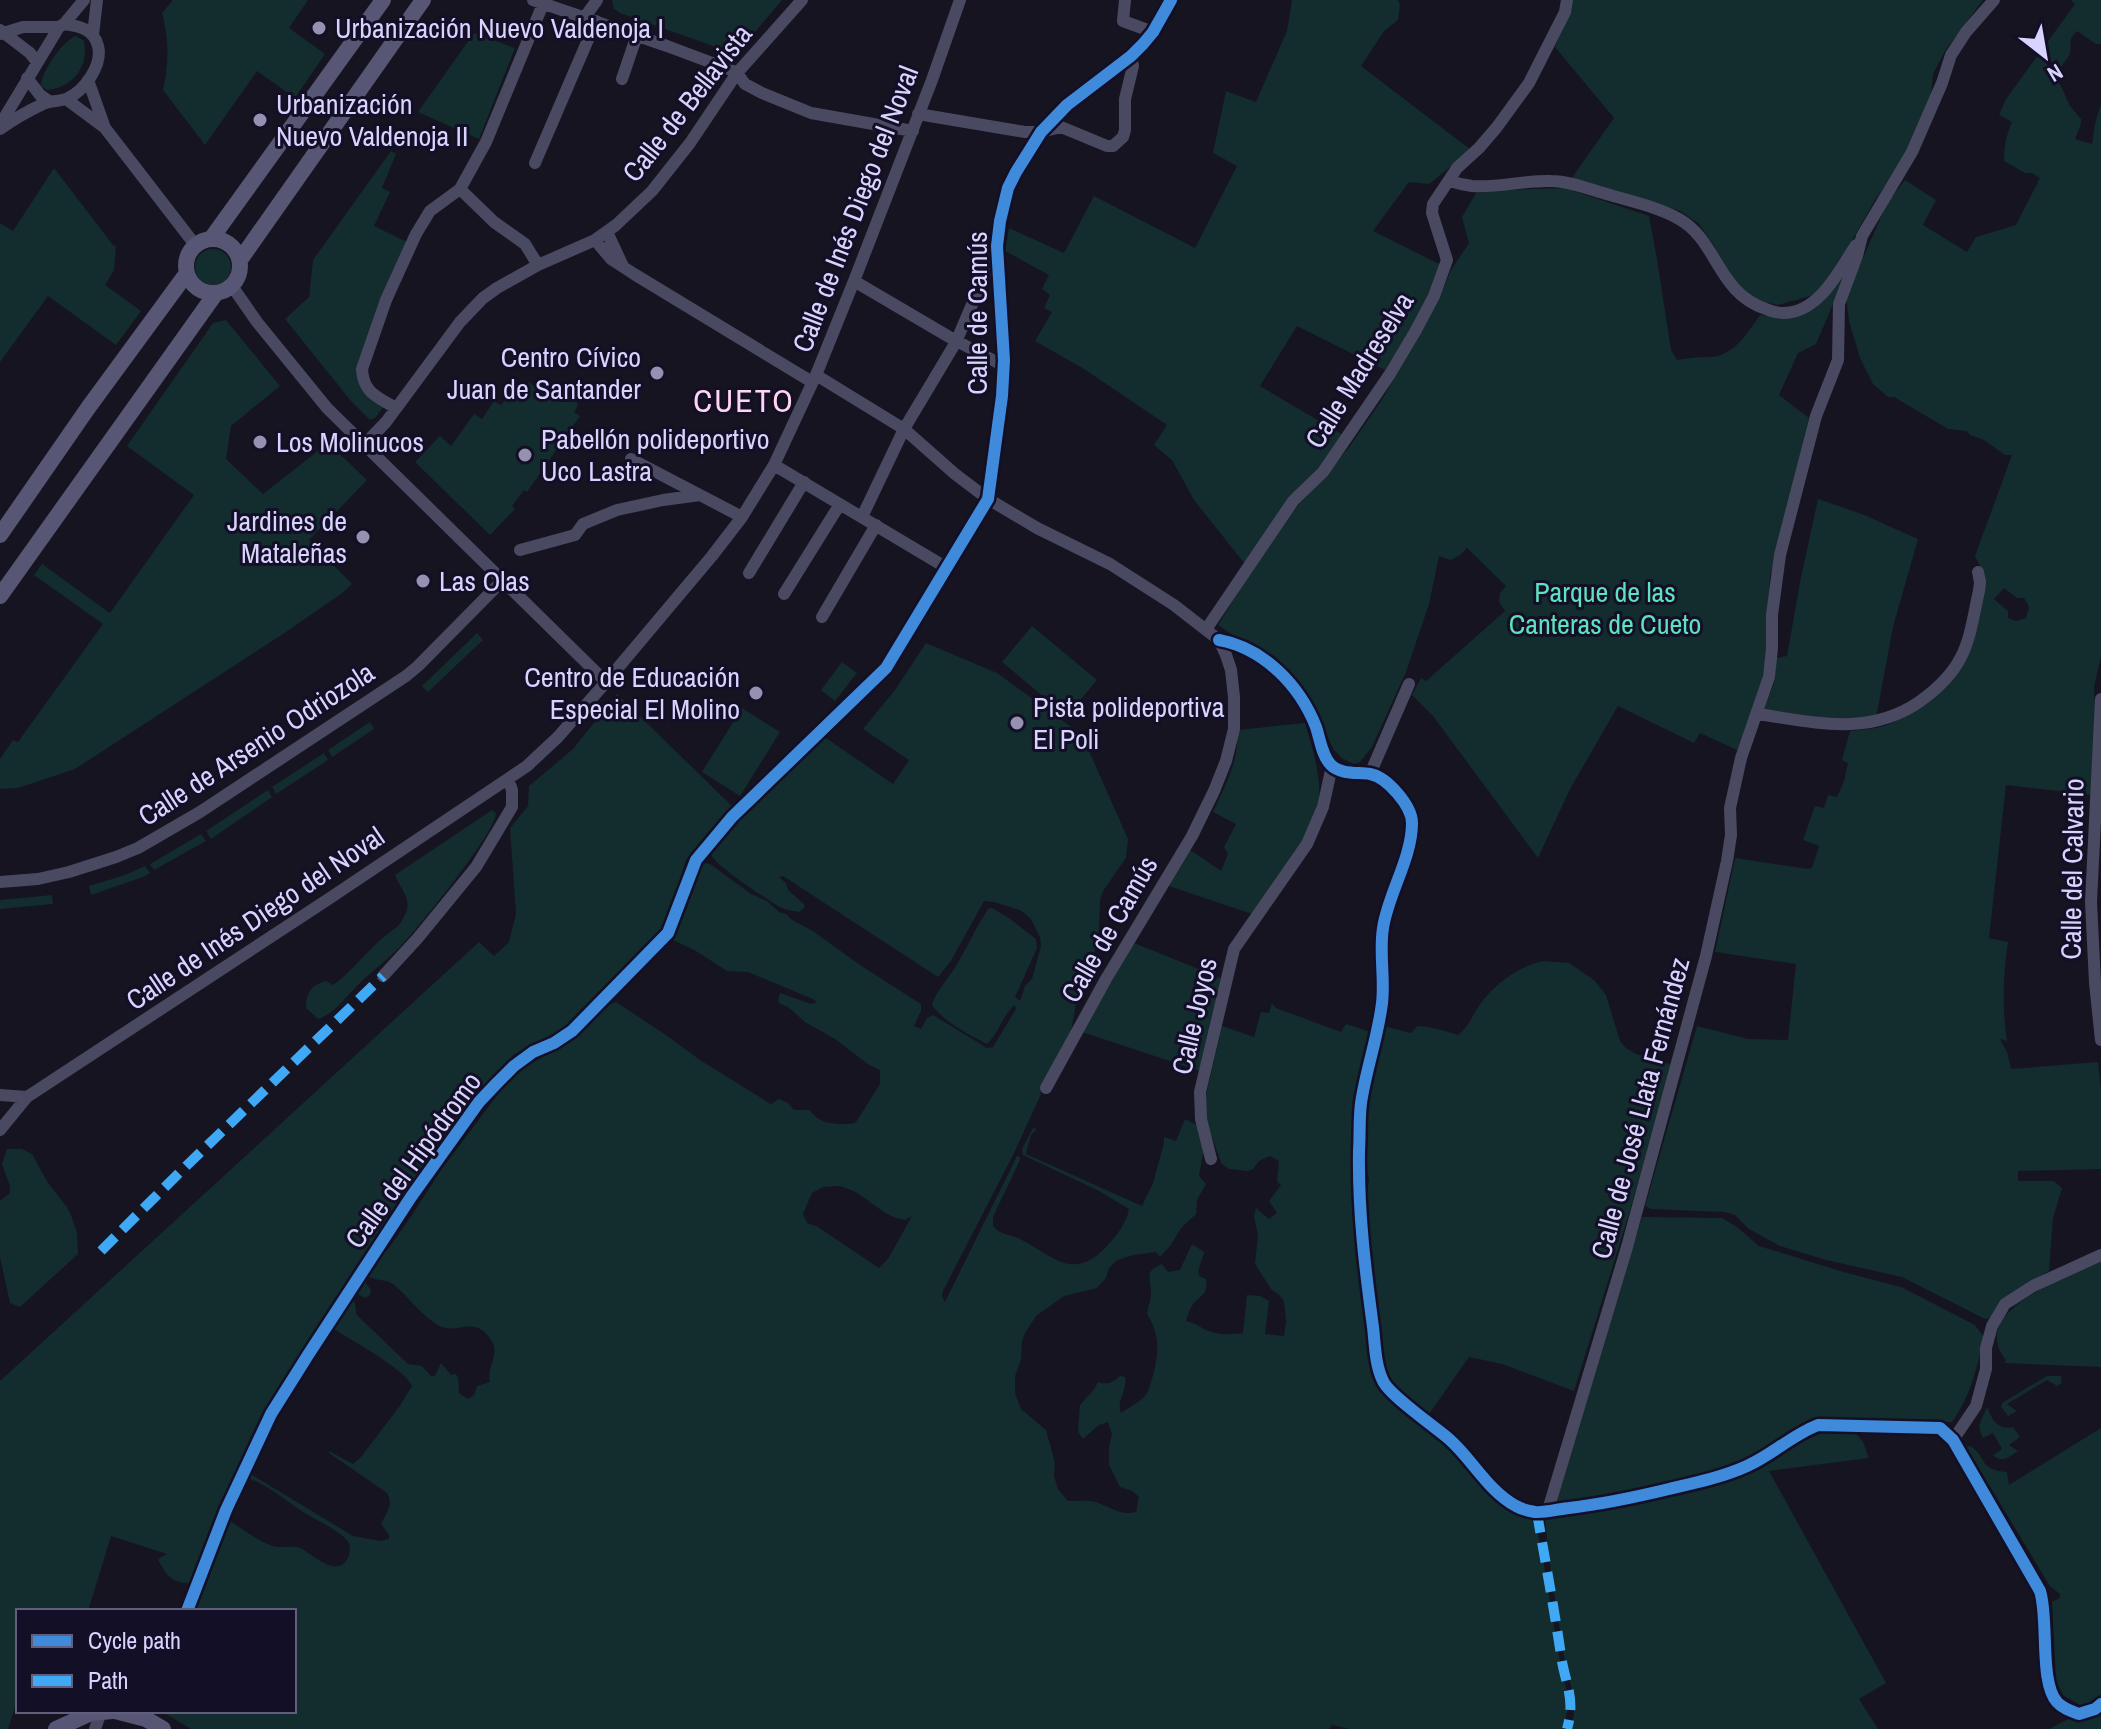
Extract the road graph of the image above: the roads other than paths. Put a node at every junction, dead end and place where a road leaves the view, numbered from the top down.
1 (84, 0) edge
2 (97, 0) edge
3 (383, 0) edge
4 (423, 0) edge
5 (597, 0) edge
6 (802, 0) edge
7 (960, 0) edge
8 (1125, 0) edge
9 (1171, 0) edge
10 (1567, 0) edge
11 (1994, 0) edge
12 (538, 2) edge
13 (591, 19) junction
14 (61, 26) junction
15 (1, 32) edge
16 (1153, 32) junction
17 (93, 35) junction
18 (637, 35) junction
19 (1131, 56) junction
20 (37, 62) junction
21 (737, 73) junction
22 (27, 78) junction
23 (622, 79) dead end
24 (88, 80) junction
25 (66, 99) junction
26 (49, 101) junction
27 (918, 114) junction
28 (0, 127) edge
29 (105, 128) junction
30 (913, 131) junction
31 (1041, 132) junction
32 (535, 163) dead end
33 (1449, 181) junction
34 (460, 189) junction
35 (607, 232) junction
36 (1862, 236) junction
37 (595, 240) junction
38 (204, 243) junction
39 (997, 246) junction
40 (240, 260) junction
41 (538, 265) junction
42 (623, 267) junction
43 (187, 273) junction
44 (854, 281) junction
45 (232, 286) junction
46 (216, 293) junction
47 (956, 342) junction
48 (1004, 366) junction
49 (814, 379) junction
50 (396, 408) junction
51 (904, 429) junction
52 (364, 445) junction
53 (631, 459) dead end
54 (774, 465) junction
55 (804, 482) junction
56 (700, 495) junction
57 (988, 499) junction
58 (840, 504) junction
59 (742, 517) junction
60 (862, 517) junction
61 (876, 525) junction
62 (0, 535) edge
63 (520, 550) dead end
64 (947, 568) junction
65 (1978, 572) dead end
66 (749, 573) dead end
67 (502, 581) junction
68 (784, 594) dead end
69 (0, 596) edge
70 (822, 617) dead end
71 (1207, 628) junction
72 (1219, 640) junction
73 (606, 682) junction
74 (1409, 684) dead end
75 (2101, 699) edge
76 (1757, 714) junction
77 (1332, 766) junction
78 (1370, 774) junction
79 (508, 779) junction
80 (0, 882) edge
81 (383, 976) dead end
82 (2101, 1040) edge
83 (1046, 1088) dead end
84 (3, 1097) edge
85 (27, 1097) junction
86 (18, 1108) junction
87 (0, 1114) edge
88 (0, 1130) edge
89 (1211, 1159) dead end
90 (2101, 1255) edge
91 (1953, 1440) junction
92 (1548, 1510) junction
93 (188, 1609) edge
94 (2101, 1704) edge
95 (91, 1713) edge
96 (108, 1713) edge
97 (148, 1715) edge
98 (56, 1729) edge
99 (95, 1729) edge
100 (163, 1729) edge

1 - 14 street
2 - 17 street
3 - 38 main road
4 - 40 main road
5 - 13 street
6 - 21 street, Calle de Bellavista
7 - 27 street, Calle de Inés Diego del Noval
8 - 16 street
9 - 16 street, Calle de Camús
10 - 33 street, Calle Madreselva
11 - 36 street, Calle de José Llata Fernández
12 - 13 street
12 - 34 street
13 - 18 street
13 - 32 street
14 - 15 street
14 - 17 street
14 - 20 street
15 - 20 street
16 - 19 street, Calle de Camús
17 - 24 street
18 - 21 street
18 - 23 street
19 - 31 street, Calle de Camús
19 - 31 street
20 - 22 street
21 - 30 street
21 - 35 street, Calle de Bellavista
22 - 26 street
22 - 28 street
24 - 25 street
24 - 29 street
25 - 26 street
25 - 29 street
26 - 28 street
27 - 30 street, Calle de Inés Diego del Noval
27 - 31 street
29 - 38 street
30 - 44 street, Calle de Inés Diego del Noval
31 - 39 street, Calle de Camús
33 - 36 street
33 - 71 street, Calle Madreselva
34 - 41 street
34 - 50 street
35 - 37 street, Calle de Bellavista
35 - 42 street
36 - 76 street, Calle de José Llata Fernández
37 - 41 street, Calle de Bellavista
37 - 42 street
38 - 40 main road
38 - 43 main road
39 - 47 street, Calle de Camús
39 - 48 street, Calle de Camús
40 - 45 main road
41 - 50 street, Calle de Bellavista
42 - 49 street
43 - 46 main road
43 - 62 main road
44 - 47 street, Calle de Camús
44 - 49 street, Calle de Inés Diego del Noval
45 - 46 main road
45 - 52 street
46 - 69 main road
47 - 48 street, Calle de Camús
47 - 51 street, Calle de Camús
48 - 57 street, Calle de Camús
49 - 51 street, Calle de Camús
49 - 54 street, Calle de Inés Diego del Noval
50 - 52 street, Calle de Bellavista
51 - 57 street, Calle de Camús
51 - 60 street, Calle de Camús
52 - 67 street
53 - 56 street
54 - 55 street
54 - 59 street, Calle de Inés Diego del Noval
55 - 58 street
55 - 66 street
56 - 59 street
56 - 63 street
57 - 64 street, Calle del Hipódromo
57 - 71 street, Calle de Camús
58 - 60 street
58 - 68 street
59 - 73 street, Calle de Inés Diego del Noval
60 - 61 street
61 - 64 street
61 - 70 street
64 - 93 street, Calle del Hipódromo
65 - 76 street
67 - 73 street
67 - 80 street, Calle de Arsenio Odriozola
71 - 72 street, Calle de Camús
72 - 77 street
72 - 83 street, Calle de Camús
73 - 79 street, Calle de Inés Diego del Noval
74 - 78 street
75 - 82 street, Calle del Calvario
76 - 92 street, Calle de José Llata Fernández
77 - 78 street
77 - 89 street, Calle Joyos
78 - 92 street
79 - 81 street
79 - 85 street, Calle de Inés Diego del Noval
84 - 85 street
85 - 86 street, Calle de Inés Diego del Noval
86 - 87 street
86 - 88 street, Calle de Inés Diego del Noval
90 - 91 street
91 - 92 street
91 - 94 street
95 - 98 main road
96 - 99 street
97 - 100 main road

